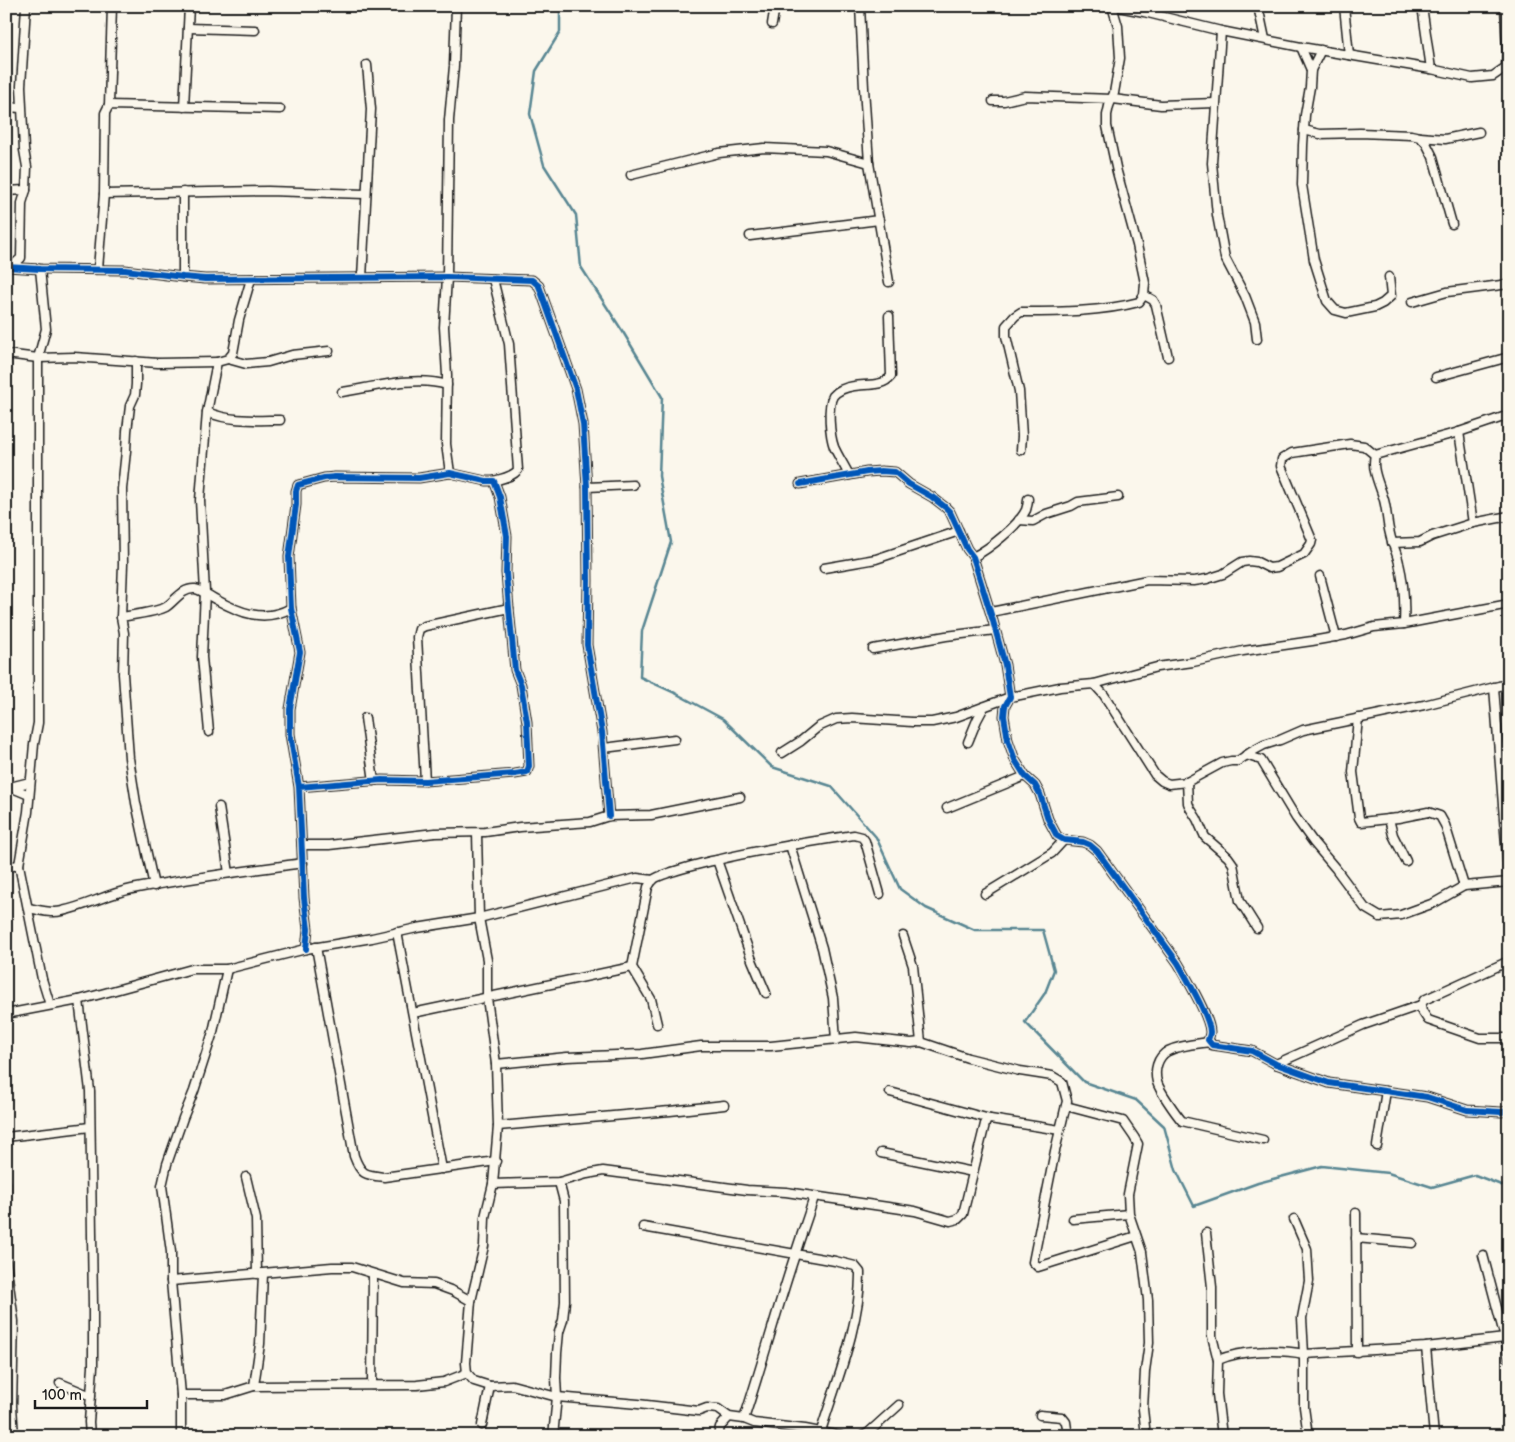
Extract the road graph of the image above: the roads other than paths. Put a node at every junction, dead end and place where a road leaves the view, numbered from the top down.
1 (26, 6) edge
2 (112, 6) edge
3 (189, 6) edge
4 (456, 6) edge
5 (775, 6) edge
6 (860, 6) edge
7 (1112, 6) edge
8 (1258, 6) edge
9 (1344, 6) edge
10 (1422, 6) edge
11 (1505, 6) edge
12 (1144, 9) edge
13 (772, 24) dead end
14 (188, 28) junction
15 (255, 30) dead end
16 (1221, 31) junction
17 (1265, 39) junction
18 (1302, 46) junction
19 (1321, 50) junction
20 (1349, 55) junction
21 (367, 65) dead end
22 (1431, 69) junction
23 (1311, 70) junction
24 (1500, 72) junction
25 (1509, 72) edge
26 (1112, 100) junction
27 (993, 101) dead end
28 (1215, 103) junction
29 (109, 105) junction
30 (6, 107) edge
31 (184, 107) junction
32 (21, 108) junction
33 (280, 109) dead end
34 (1304, 130) junction
35 (1479, 132) dead end
36 (1420, 137) junction
37 (869, 163) junction
38 (631, 174) dead end
39 (26, 190) junction
40 (6, 191) edge
41 (183, 192) junction
42 (104, 194) junction
43 (365, 194) junction
44 (879, 220) junction
45 (1452, 224) dead end
46 (750, 236) dead end
47 (9, 267) edge
48 (40, 269) junction
49 (98, 269) junction
50 (447, 277) junction
51 (1389, 277) dead end
52 (184, 278) junction
53 (362, 278) junction
54 (251, 279) junction
55 (493, 279) junction
56 (889, 282) dead end
57 (1509, 284) edge
58 (1144, 295) junction
59 (1412, 302) dead end
60 (889, 316) dead end
61 (1257, 339) dead end
62 (329, 351) dead end
63 (6, 354) edge
64 (1168, 357) dead end
65 (1509, 357) edge
66 (38, 358) junction
67 (228, 359) junction
68 (136, 361) junction
69 (217, 362) junction
70 (1436, 377) dead end
71 (447, 385) junction
72 (342, 392) dead end
73 (207, 412) junction
74 (1509, 415) edge
75 (280, 420) dead end
76 (1459, 432) junction
77 (1021, 450) dead end
78 (1374, 455) junction
79 (450, 473) junction
80 (849, 475) junction
81 (494, 480) junction
82 (800, 484) dead end
83 (633, 485) dead end
84 (587, 487) junction
85 (1118, 498) dead end
86 (1028, 499) dead end
87 (1509, 516) edge
88 (1019, 520) junction
89 (1474, 523) junction
90 (958, 531) junction
91 (1392, 543) junction
92 (973, 557) junction
93 (824, 568) dead end
94 (1320, 576) dead end
95 (205, 592) junction
96 (1509, 604) edge
97 (291, 608) junction
98 (509, 608) junction
99 (991, 612) junction
100 (121, 617) junction
101 (1404, 624) junction
102 (995, 630) junction
103 (1336, 637) junction
104 (873, 649) dead end
105 (1094, 684) junction
106 (1509, 684) edge
107 (1494, 687) junction
108 (1010, 697) junction
109 (984, 707) junction
110 (365, 718) dead end
111 (1358, 718) junction
112 (208, 732) dead end
113 (675, 739) dead end
114 (968, 742) dead end
115 (604, 748) junction
116 (782, 753) dead end
117 (1246, 755) junction
118 (1025, 776) junction
119 (374, 781) junction
120 (425, 781) junction
121 (30, 782) junction
122 (1187, 782) junction
123 (299, 787) junction
124 (8, 788) edge
125 (29, 796) junction
126 (740, 796) dead end
127 (219, 807) dead end
128 (948, 808) dead end
129 (609, 816) junction
130 (1388, 819) junction
131 (477, 833) junction
132 (1064, 840) junction
133 (790, 845) junction
134 (302, 846) junction
135 (717, 860) junction
136 (1406, 861) dead end
137 (303, 863) junction
138 (19, 865) junction
139 (6, 867) edge
140 (229, 873) junction
141 (653, 880) junction
142 (1509, 883) edge
143 (154, 886) junction
144 (1464, 886) junction
145 (880, 894) dead end
146 (984, 894) dead end
147 (28, 908) junction
148 (479, 918) junction
149 (1257, 928) dead end
150 (397, 932) junction
151 (903, 936) dead end
152 (316, 947) junction
153 (306, 949) junction
154 (1509, 961) edge
155 (632, 967) junction
156 (227, 969) junction
157 (766, 993) dead end
158 (488, 998) junction
159 (79, 1000) junction
160 (50, 1005) junction
161 (1421, 1005) junction
162 (412, 1013) junction
163 (6, 1014) edge
164 (657, 1024) dead end
165 (1509, 1038) edge
166 (836, 1040) junction
167 (921, 1042) junction
168 (1210, 1042) junction
169 (496, 1064) junction
170 (1276, 1064) junction
171 (1386, 1091) junction
172 (890, 1092) dead end
173 (724, 1105) dead end
174 (1066, 1106) junction
175 (1509, 1111) edge
176 (990, 1119) junction
177 (498, 1126) junction
178 (90, 1127) junction
179 (1060, 1130) junction
180 (6, 1137) edge
181 (1263, 1140) dead end
182 (1377, 1146) dead end
183 (881, 1153) dead end
184 (496, 1162) junction
185 (442, 1169) junction
186 (973, 1172) junction
187 (246, 1178) dead end
188 (559, 1182) junction
189 (6, 1184) edge
190 (493, 1184) junction
191 (6, 1193) edge
192 (814, 1197) junction
193 (1356, 1213) dead end
194 (1129, 1214) junction
195 (1073, 1219) dead end
196 (1294, 1219) dead end
197 (643, 1227) dead end
198 (1206, 1233) dead end
199 (1136, 1236) junction
200 (1356, 1238) junction
201 (1412, 1243) dead end
202 (795, 1254) junction
203 (1483, 1254) dead end
204 (6, 1262) edge
205 (260, 1274) junction
206 (373, 1274) junction
207 (171, 1281) junction
208 (472, 1301) junction
209 (1507, 1338) edge
210 (1426, 1348) junction
211 (1358, 1352) junction
212 (1304, 1354) junction
213 (1509, 1358) edge
214 (1218, 1360) junction
215 (467, 1373) junction
216 (60, 1383) dead end
217 (372, 1385) junction
218 (254, 1386) junction
219 (490, 1386) junction
220 (181, 1395) junction
221 (91, 1396) junction
222 (557, 1397) junction
223 (899, 1405) dead end
224 (9, 1407) edge
225 (1040, 1415) dead end
226 (729, 1416) junction
227 (744, 1419) junction
228 (482, 1425) dead end
229 (821, 1431) junction
230 (803, 1432) edge
231 (14, 1436) edge
232 (90, 1436) edge
233 (181, 1436) edge
234 (553, 1436) edge
235 (718, 1436) edge
236 (841, 1436) edge
237 (862, 1436) edge
238 (1068, 1436) edge
239 (1146, 1436) edge
240 (1222, 1436) edge
241 (1308, 1436) edge
242 (1434, 1436) edge

1 - 32 street
2 - 29 street
3 - 14 street
4 - 50 street
5 - 13 street
6 - 37 street
7 - 12 street
7 - 26 street
8 - 17 street
9 - 20 street
10 - 22 street
11 - 24 street
12 - 16 street
14 - 15 street
14 - 31 street
16 - 17 street
16 - 28 street
17 - 18 street
18 - 19 street
18 - 23 street
19 - 20 street
19 - 23 street
20 - 22 street
21 - 43 street
22 - 24 street
23 - 34 street
24 - 25 street
26 - 27 street
26 - 28 street
26 - 58 street
28 - 61 street
29 - 31 street
29 - 42 street
30 - 32 street
31 - 33 street
32 - 39 street
34 - 36 street
34 - 51 street
35 - 36 street
36 - 45 street
37 - 38 street
37 - 44 street
39 - 40 street
39 - 47 street
41 - 42 street
41 - 43 street
41 - 52 street
42 - 49 street
43 - 53 street
44 - 46 street
44 - 56 street
47 - 48 street
48 - 49 street
48 - 66 street
49 - 52 street
50 - 53 street
50 - 55 street
50 - 71 street
52 - 54 street
53 - 54 street
54 - 67 street
55 - 81 street
55 - 84 street
57 - 59 street
58 - 64 street
58 - 77 street
60 - 80 street
62 - 67 street
63 - 66 street
65 - 70 street
66 - 68 street
66 - 121 street
67 - 69 street
68 - 69 street
68 - 100 street
69 - 73 street
71 - 72 street
71 - 79 street
73 - 75 street
73 - 95 street
74 - 76 street
76 - 78 street
76 - 89 street
78 - 91 street
78 - 99 street
79 - 81 street
79 - 97 street
80 - 82 street
80 - 90 street
81 - 98 street
83 - 84 street
84 - 115 street
85 - 88 street
86 - 88 street
87 - 89 street
88 - 92 street
89 - 91 street
90 - 92 street
90 - 93 street
91 - 101 street
92 - 99 street
94 - 103 street
95 - 97 street
95 - 100 street
95 - 112 street
96 - 101 street
97 - 123 street
98 - 120 street
98 - 120 street
99 - 102 street
100 - 143 street
101 - 103 street
102 - 104 street
102 - 108 street
103 - 105 street
105 - 108 street
105 - 122 street
106 - 107 street
107 - 111 street
107 - 142 street
108 - 109 street
108 - 118 street
109 - 114 street
109 - 116 street
110 - 119 street
111 - 117 street
111 - 130 street
113 - 115 street
115 - 129 street
117 - 122 street
117 - 144 street
118 - 128 street
118 - 132 street
119 - 120 street
119 - 123 street
121 - 124 street
121 - 125 street
122 - 149 street
123 - 134 street
124 - 125 street
125 - 138 street
126 - 129 street
127 - 140 street
129 - 131 street
130 - 136 street
130 - 144 street
131 - 134 street
131 - 148 street
132 - 146 street
132 - 168 street
133 - 135 street
133 - 145 street
133 - 166 street
134 - 137 street
135 - 141 street
135 - 157 street
137 - 140 street
137 - 153 street
138 - 139 street
138 - 147 street
140 - 143 street
141 - 148 street
141 - 155 street
142 - 144 street
143 - 147 street
147 - 160 street
148 - 150 street
148 - 158 street
150 - 152 street
150 - 162 street
151 - 167 street
152 - 153 street
152 - 185 street
153 - 156 street
154 - 161 street
155 - 158 street
155 - 164 street
156 - 159 street
156 - 207 street
158 - 162 street
158 - 169 street
159 - 160 street
159 - 178 street
160 - 163 street
161 - 165 street
161 - 170 street
162 - 185 street
166 - 167 street
166 - 169 street
167 - 174 street
168 - 170 street
168 - 181 street
169 - 177 street
170 - 171 street
171 - 175 street
171 - 182 street
172 - 176 street
173 - 177 street
174 - 179 street
174 - 194 street
176 - 179 street
176 - 186 street
177 - 184 street
178 - 180 street
178 - 221 street
179 - 199 street
183 - 186 street
184 - 185 street
184 - 190 street
186 - 192 street
187 - 205 street
188 - 190 street
188 - 192 street
188 - 222 street
189 - 191 street
190 - 208 street
192 - 202 street
193 - 200 street
194 - 195 street
194 - 199 street
196 - 212 street
197 - 202 street
198 - 214 street
199 - 239 street
200 - 201 street
200 - 211 street
202 - 227 street
202 - 229 street
203 - 209 street
204 - 224 street
205 - 206 street
205 - 207 street
205 - 218 street
206 - 208 street
206 - 217 street
207 - 220 street
208 - 215 street
209 - 210 street
209 - 213 street
210 - 211 street
210 - 242 street
211 - 212 street
212 - 214 street
212 - 241 street
214 - 240 street
215 - 217 street
215 - 219 street
216 - 221 street
217 - 218 street
218 - 220 street
219 - 222 street
219 - 228 street
220 - 233 street
221 - 232 street
222 - 226 street
222 - 234 street
223 - 237 street
224 - 231 street
225 - 238 street
226 - 227 street
226 - 235 street
227 - 230 street
229 - 230 street
229 - 236 street

